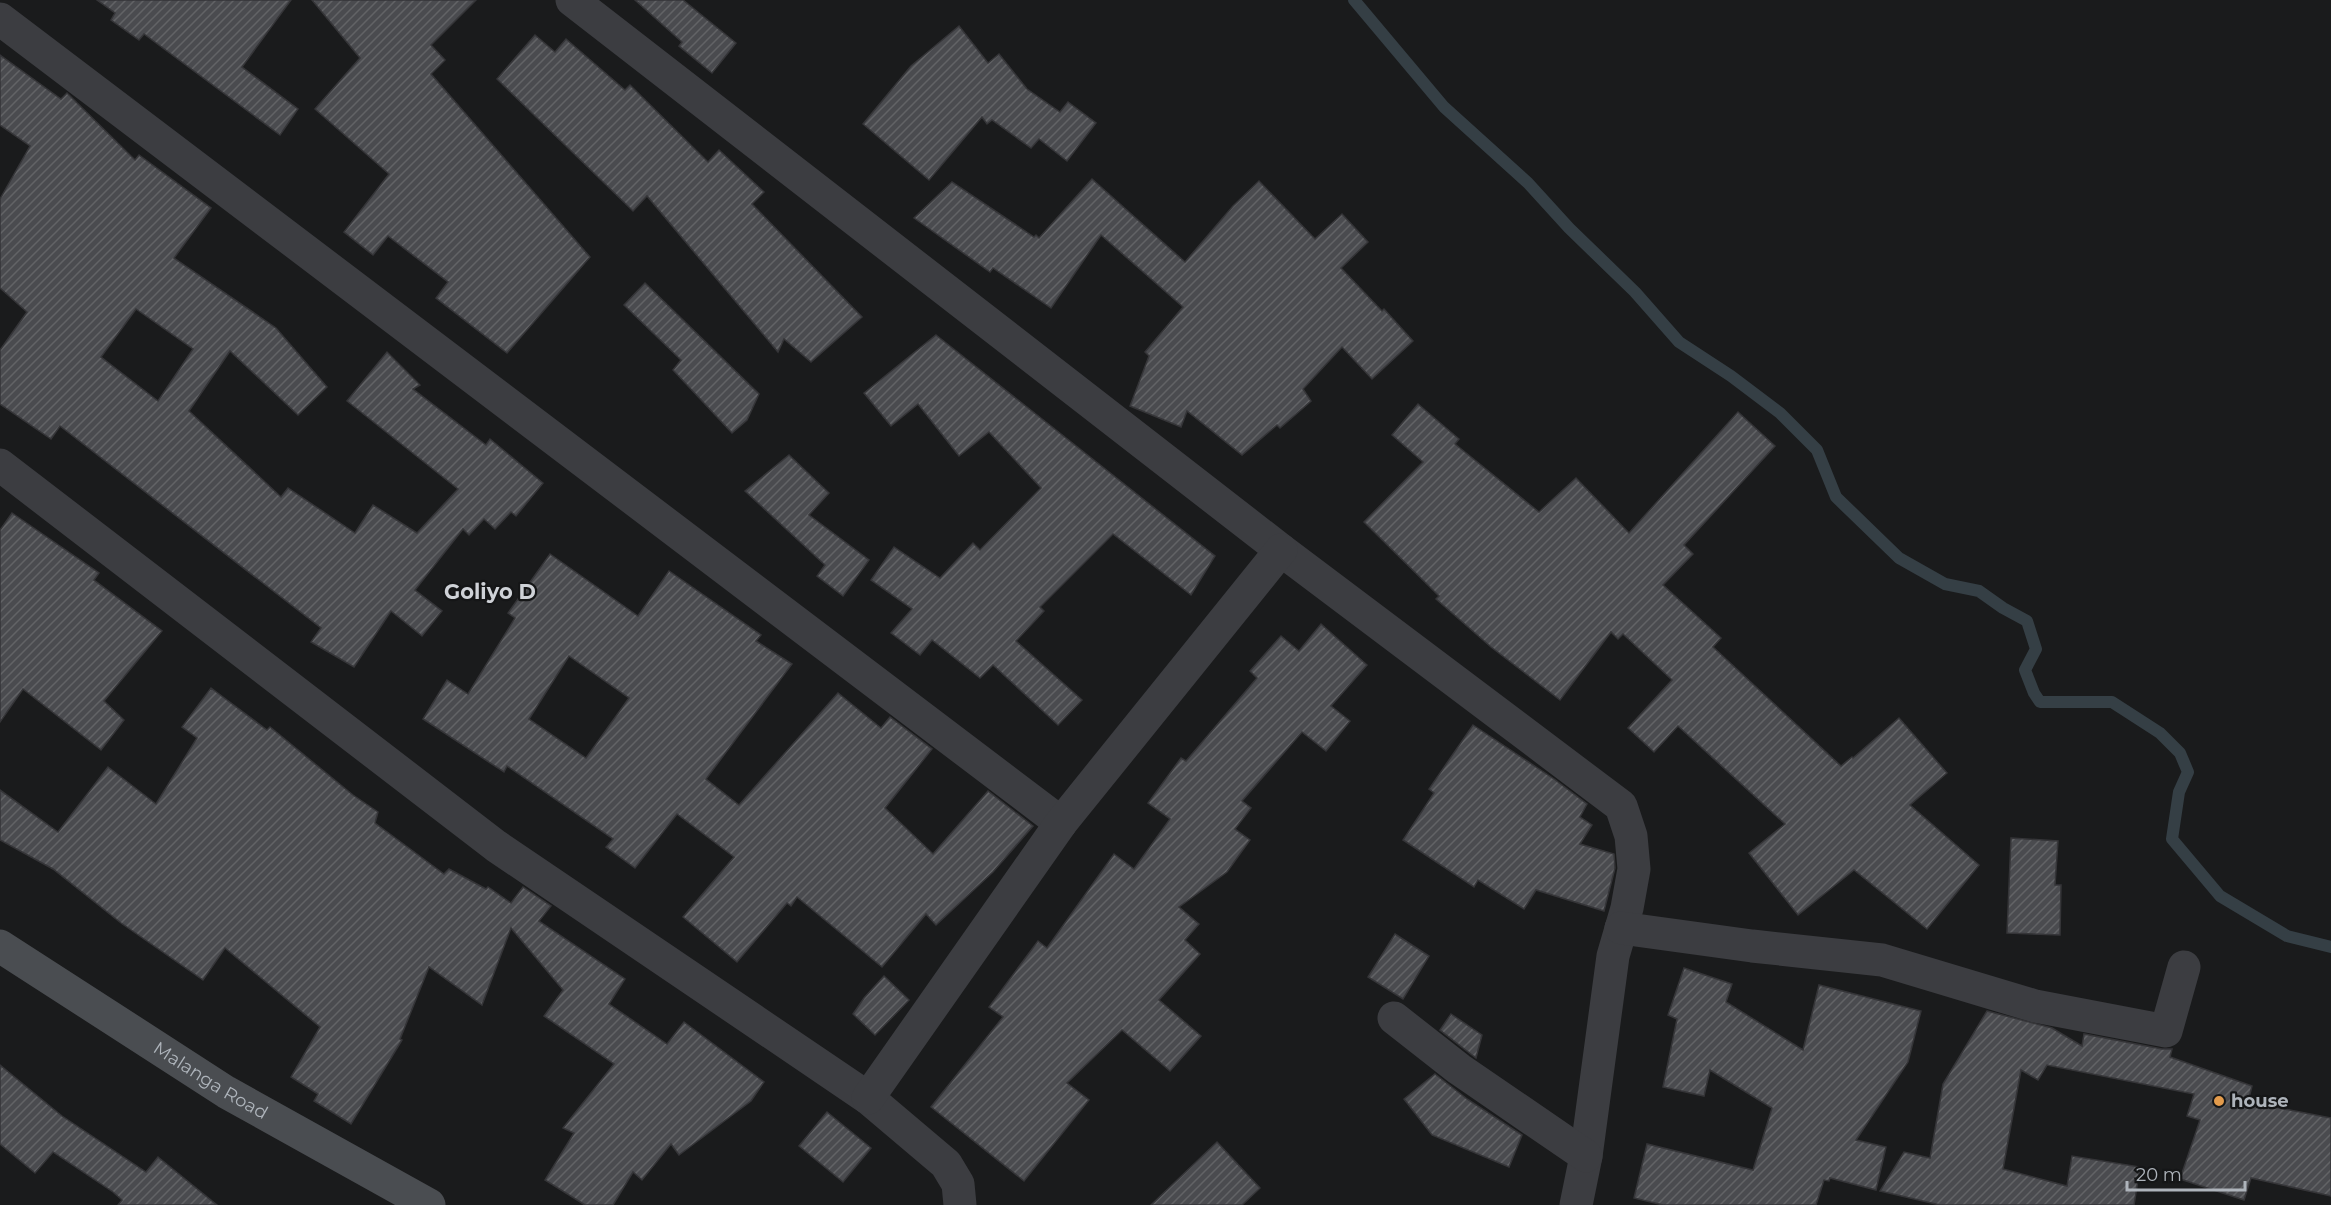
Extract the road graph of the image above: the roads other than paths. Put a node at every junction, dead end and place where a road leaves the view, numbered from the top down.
1 (572, 0) edge
2 (0, 19) edge
3 (0, 465) edge
4 (1281, 550) junction
5 (1061, 823) junction
6 (1621, 928) junction
7 (0, 946) edge
8 (2184, 967) dead end
9 (1394, 1018) dead end
10 (868, 1098) junction
11 (1586, 1156) junction
12 (429, 1205) edge
13 (960, 1205) edge
14 (1576, 1205) edge

1 - 4 street
2 - 5 street
3 - 10 street
4 - 5 street
4 - 6 street
5 - 10 street
6 - 8 street
6 - 11 street
7 - 12 street, Malanga Road
9 - 11 street
10 - 13 street
11 - 14 street

